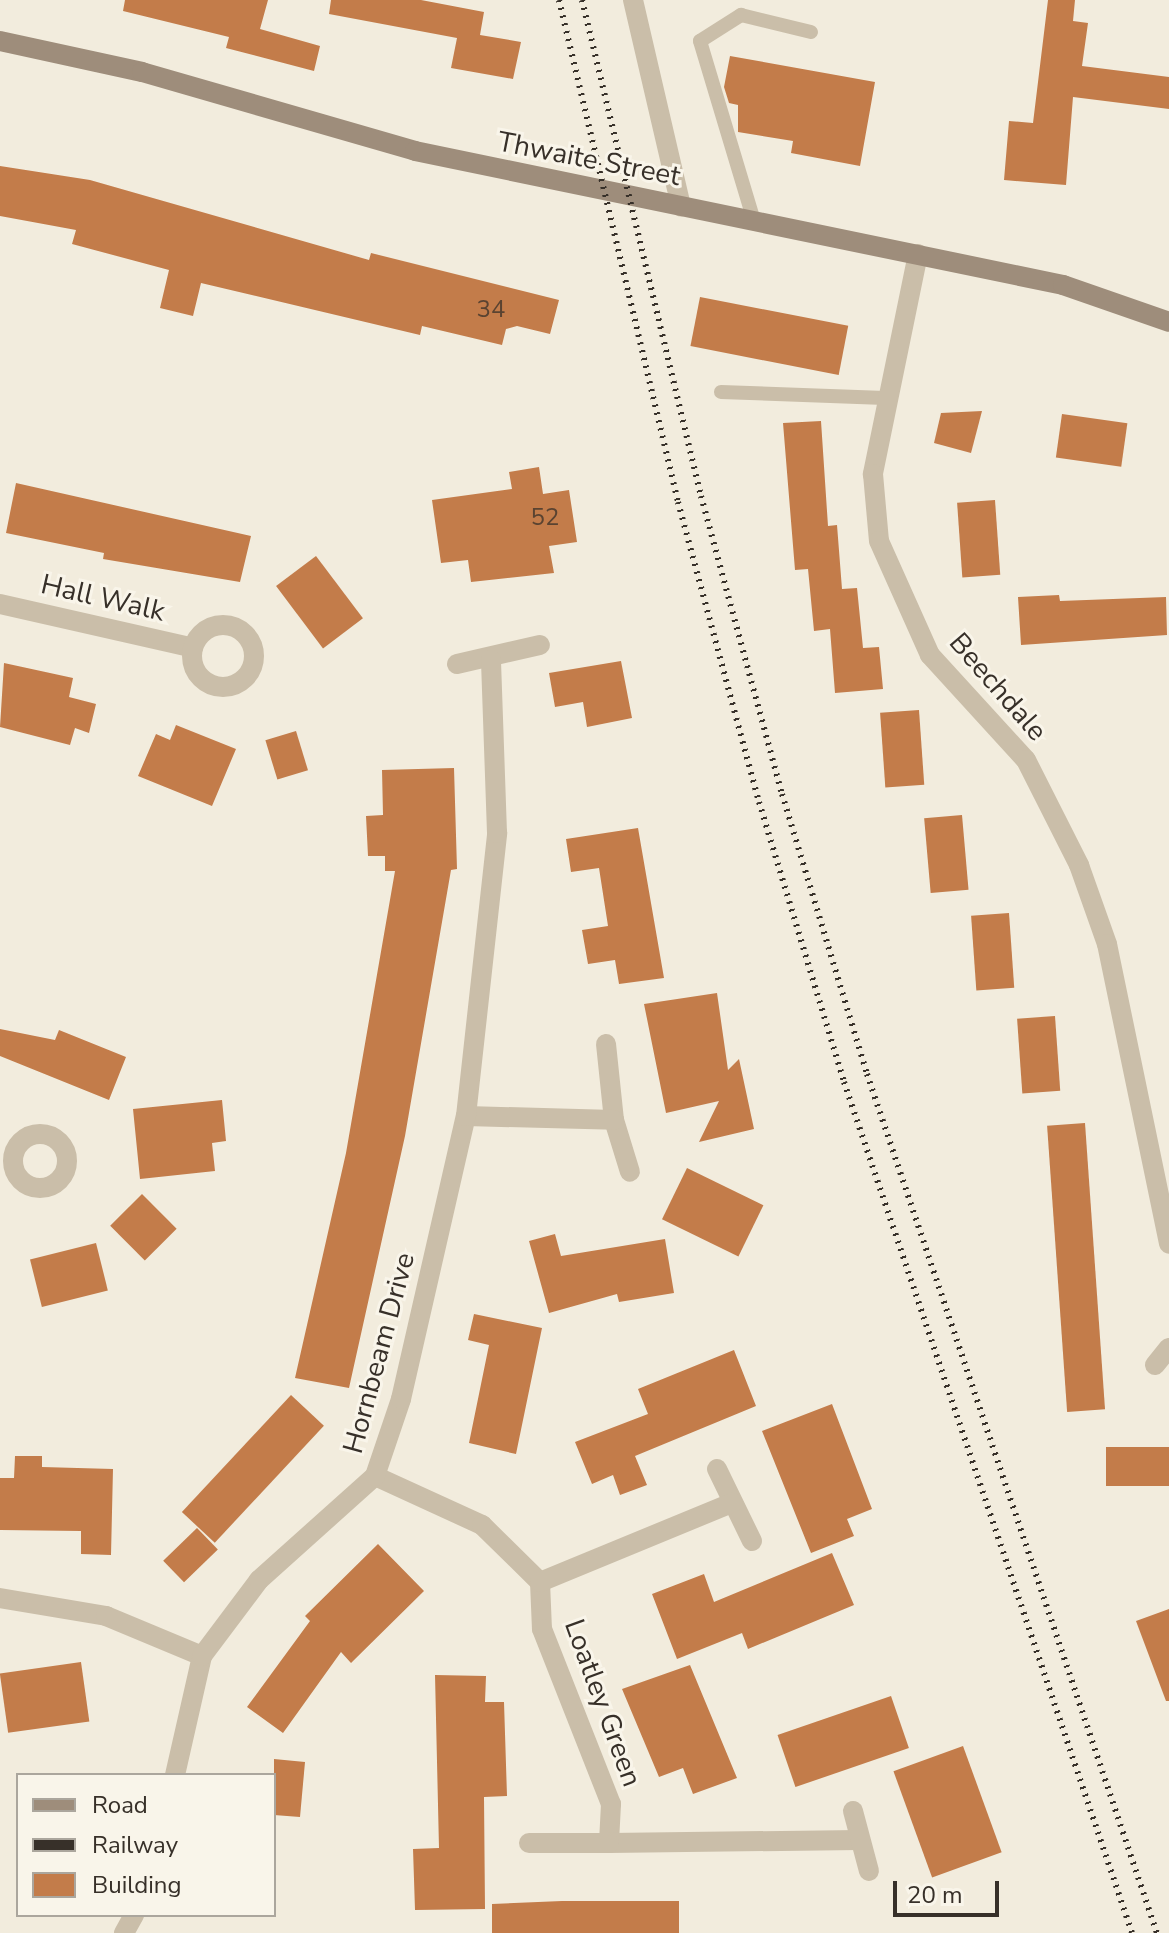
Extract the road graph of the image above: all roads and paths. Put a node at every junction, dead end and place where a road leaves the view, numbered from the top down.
1 (633, 0) edge
2 (811, 32) dead end
3 (0, 41) edge
4 (681, 206) junction
5 (754, 221) junction
6 (918, 254) junction
7 (1169, 322) edge
8 (721, 392) dead end
9 (885, 398) junction
10 (0, 604) edge
11 (540, 645) dead end
12 (193, 648) dead end
13 (491, 660) junction
14 (457, 664) dead end
15 (606, 1044) dead end
16 (466, 1116) junction
17 (614, 1120) junction
18 (630, 1172) dead end
19 (1169, 1244) edge
20 (1169, 1348) edge
21 (1155, 1365) dead end
22 (717, 1469) dead end
23 (375, 1476) junction
24 (732, 1503) junction
25 (752, 1541) dead end
26 (540, 1582) junction
27 (0, 1598) edge
28 (202, 1656) junction
29 (175, 1773) edge
30 (853, 1811) dead end
31 (859, 1840) junction
32 (529, 1843) dead end
33 (609, 1843) junction
34 (869, 1871) dead end

1 - 4 street
2 - 5 lane
3 - 4 main road, Thwaite Street
4 - 5 main road, Thwaite Street
5 - 6 main road, Thwaite Street
6 - 7 main road, Thwaite Street
6 - 9 street, Beechdale
8 - 9 lane
9 - 19 street, Beechdale
10 - 12 street, Hall Walk
11 - 13 street
13 - 14 street
13 - 16 street, Hornbeam Drive
15 - 17 street
16 - 17 street
16 - 23 street, Hornbeam Drive
17 - 18 street
20 - 21 street
22 - 24 street
23 - 26 street
23 - 28 street, Hornbeam Drive
24 - 25 street
24 - 26 street
26 - 33 street, Loatley Green
27 - 28 street
28 - 29 street, Hornbeam Drive
30 - 31 street
31 - 33 street
31 - 34 street
32 - 33 street

